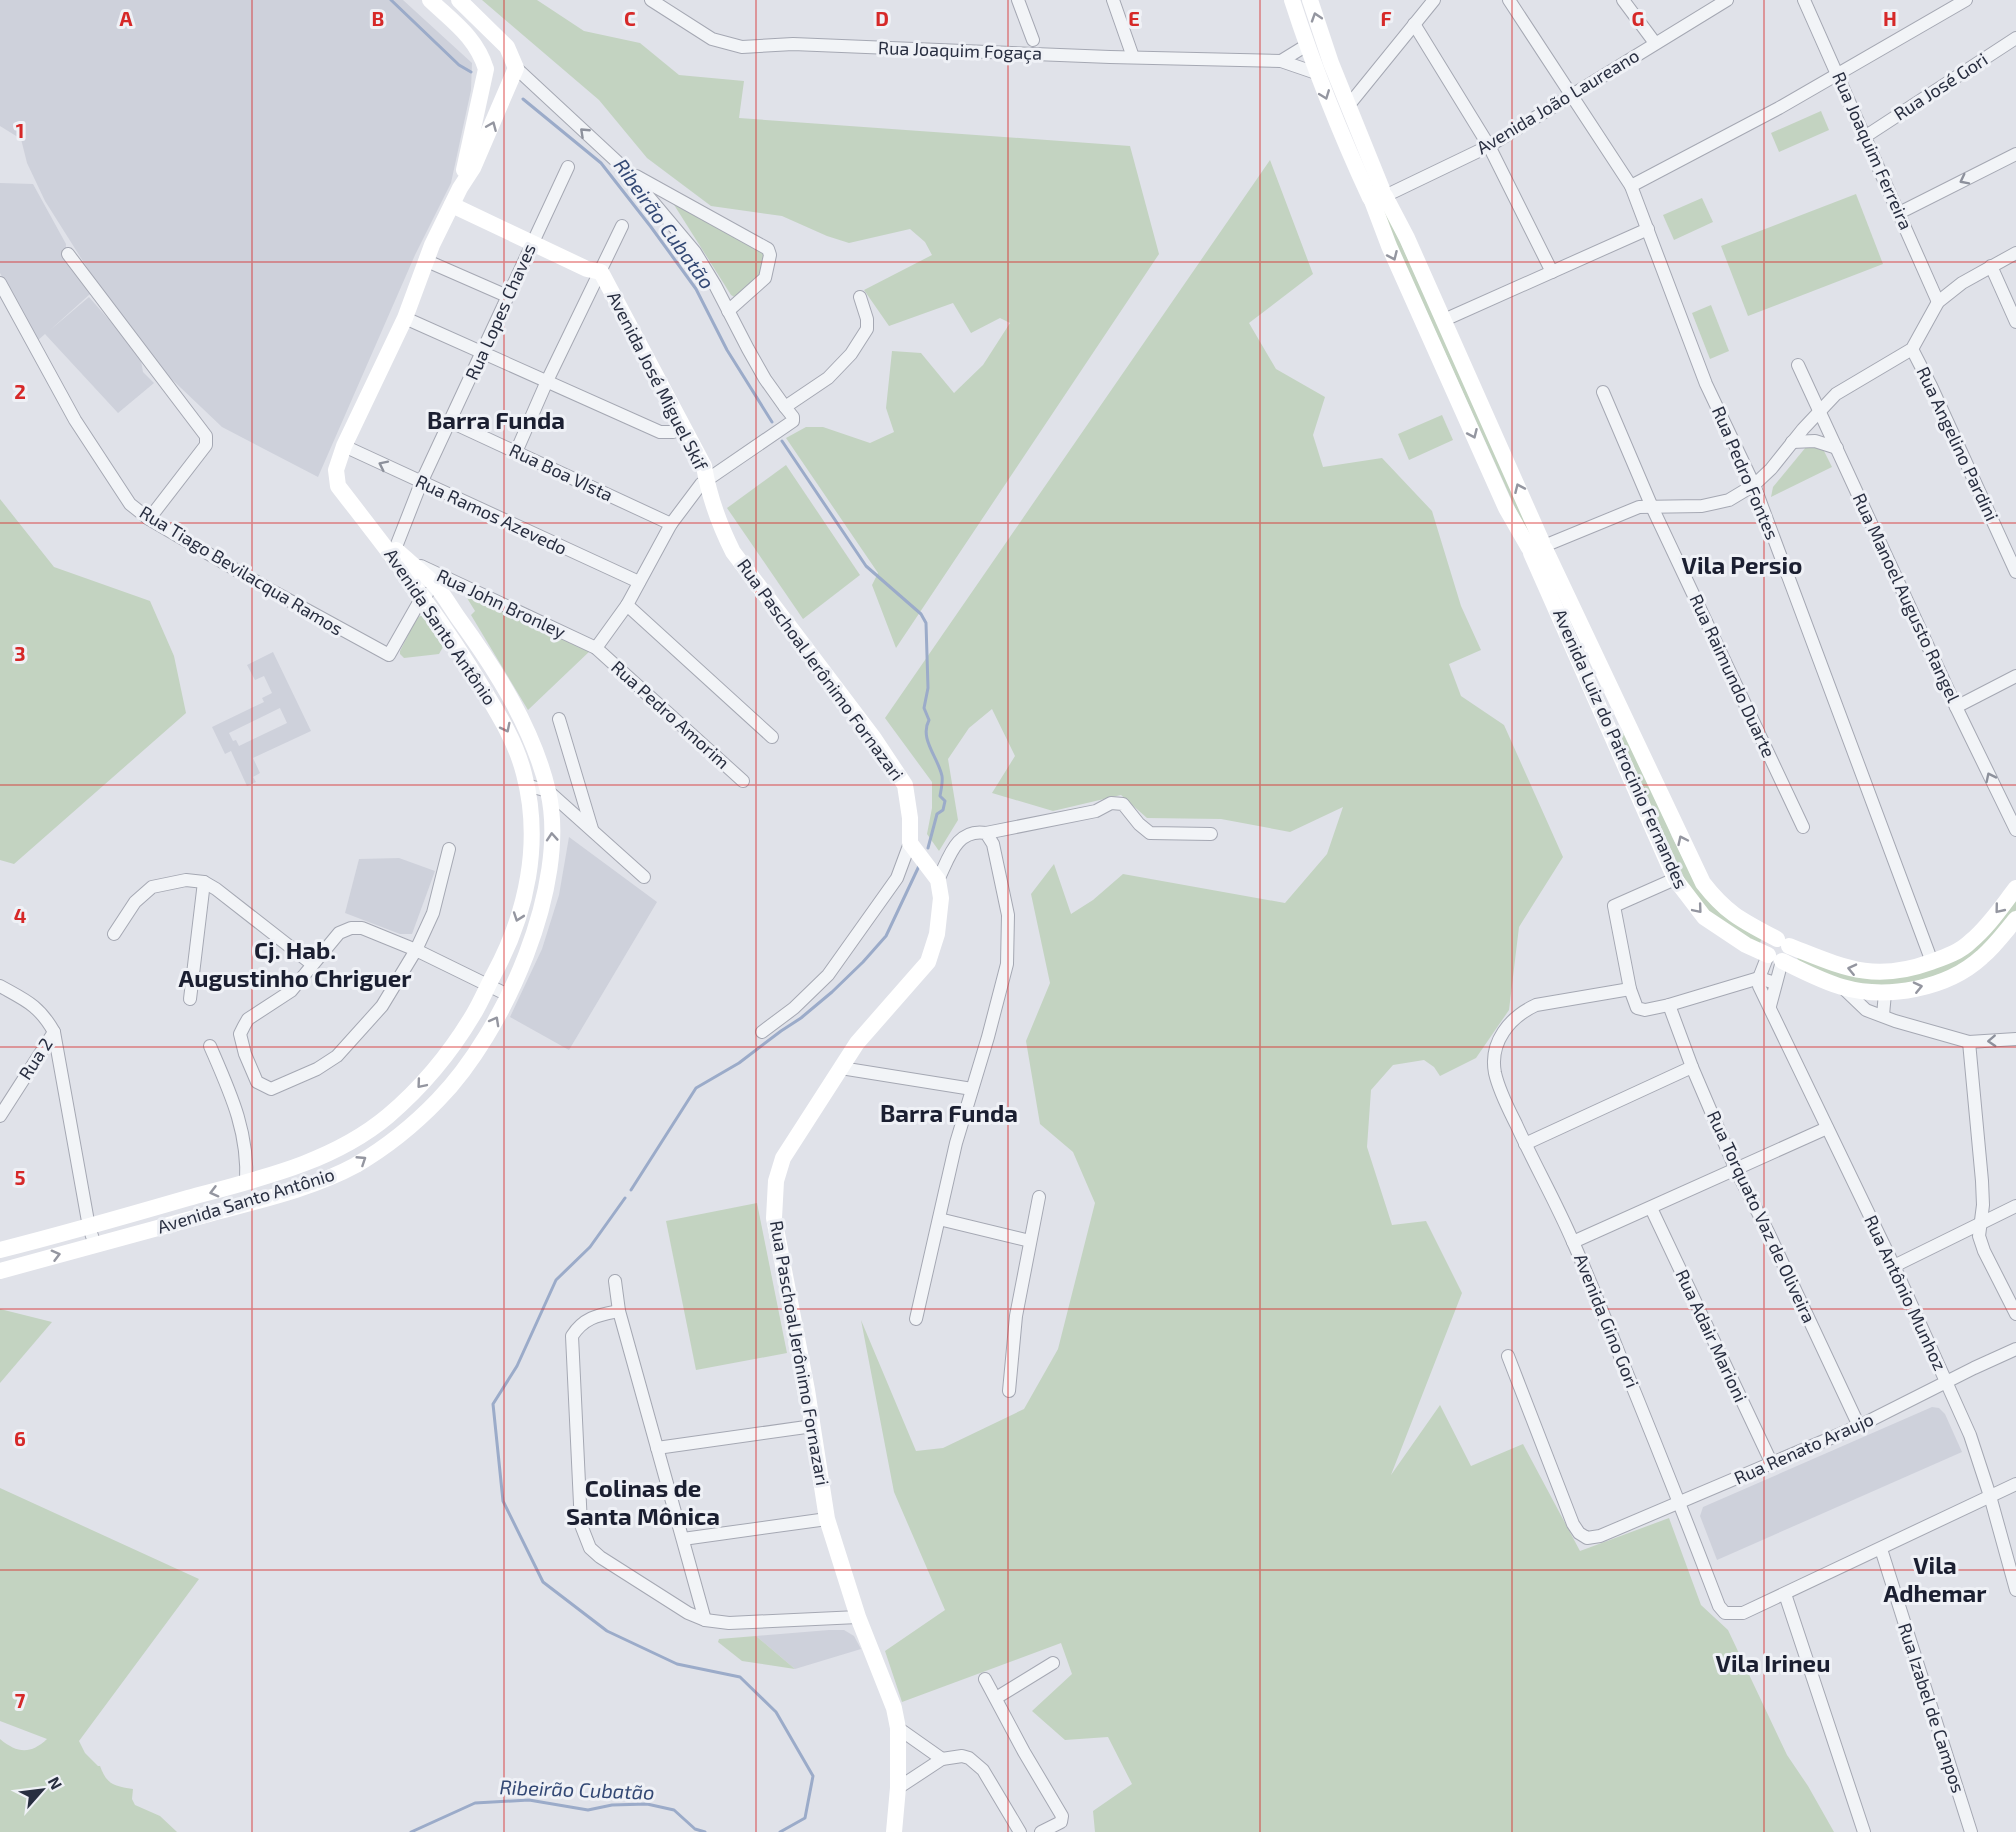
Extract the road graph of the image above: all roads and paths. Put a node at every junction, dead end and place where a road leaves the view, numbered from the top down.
1 (430, 0) edge
2 (459, 0) edge
3 (651, 0) edge
4 (1018, 0) edge
5 (1113, 0) edge
6 (1292, 0) edge
7 (1310, 0) edge
8 (1434, 0) edge
9 (1509, 0) edge
10 (1623, 0) edge
11 (1727, 0) edge
12 (1804, 0) edge
13 (1966, 0) edge
14 (1414, 24) junction
15 (487, 27) junction
16 (2016, 38) edge
17 (473, 40) junction
18 (1033, 40) dead end
19 (1655, 43) junction
20 (1307, 45) junction
21 (1133, 57) junction
22 (1281, 61) junction
23 (1316, 73) junction
24 (1838, 74) junction
25 (513, 76) junction
26 (1573, 96) junction
27 (1348, 106) junction
28 (1866, 136) junction
29 (1489, 146) junction
30 (2016, 154) edge
31 (568, 167) dead end
32 (627, 171) junction
33 (1631, 186) junction
34 (460, 188) junction
35 (1377, 196) junction
36 (452, 205) junction
37 (1899, 213) junction
38 (622, 226) dead end
39 (1648, 229) junction
40 (532, 243) junction
41 (2016, 253) edge
42 (68, 254) dead end
43 (427, 261) junction
44 (1991, 266) junction
45 (1552, 272) junction
46 (594, 275) junction
47 (0, 283) edge
48 (507, 296) junction
49 (860, 297) dead end
50 (1938, 302) junction
51 (728, 311) junction
52 (405, 318) junction
53 (1443, 320) junction
54 (2016, 322) edge
55 (1912, 349) junction
56 (483, 351) junction
57 (1798, 365) dead end
58 (547, 381) junction
59 (1603, 392) dead end
60 (785, 407) junction
61 (1820, 412) junction
62 (451, 422) junction
63 (679, 430) junction
64 (1792, 442) junction
65 (344, 446) junction
66 (1837, 448) junction
67 (516, 452) junction
68 (706, 480) junction
69 (422, 483) junction
70 (1754, 485) junction
71 (1652, 507) junction
72 (149, 519) junction
73 (671, 524) junction
74 (1538, 547) junction
75 (398, 555) junction
76 (2016, 572) edge
77 (639, 582) junction
78 (436, 587) junction
79 (422, 597) junction
80 (627, 605) junction
81 (596, 648) junction
82 (2016, 676) edge
83 (1956, 707) junction
84 (1624, 717) junction
85 (559, 719) dead end
86 (1608, 724) junction
87 (772, 737) dead end
88 (743, 782) dead end
89 (526, 785) junction
90 (548, 791) junction
91 (1803, 827) dead end
92 (593, 830) junction
93 (2016, 830) edge
94 (986, 833) junction
95 (1211, 834) dead end
96 (910, 843) junction
97 (449, 849) dead end
98 (644, 877) dead end
99 (1675, 879) junction
100 (938, 880) junction
101 (204, 882) junction
102 (2016, 888) edge
103 (2016, 919) edge
104 (114, 934) dead end
105 (507, 946) junction
106 (416, 950) junction
107 (1779, 950) junction
108 (527, 951) junction
109 (1932, 962) junction
110 (312, 964) junction
111 (1759, 978) junction
112 (1775, 983) junction
113 (488, 985) junction
114 (0, 986) edge
115 (1843, 987) junction
116 (1630, 989) junction
117 (1885, 993) junction
118 (508, 995) junction
119 (190, 999) dead end
120 (1669, 1005) junction
121 (1770, 1006) junction
122 (1883, 1016) junction
123 (54, 1032) junction
124 (762, 1032) dead end
125 (2016, 1040) edge
126 (1969, 1042) junction
127 (210, 1046) dead end
128 (1692, 1067) junction
129 (841, 1068) junction
130 (972, 1089) junction
131 (0, 1116) edge
132 (1827, 1128) junction
133 (1525, 1144) junction
134 (1736, 1170) junction
135 (246, 1183) junction
136 (1039, 1197) dead end
137 (2016, 1206) edge
138 (1651, 1208) junction
139 (939, 1219) junction
140 (1981, 1222) junction
141 (89, 1227) junction
142 (1030, 1241) junction
143 (1573, 1242) junction
144 (95, 1245) junction
145 (0, 1250) edge
146 (1894, 1266) junction
147 (0, 1271) edge
148 (615, 1281) dead end
149 (619, 1311) junction
150 (2016, 1314) edge
151 (916, 1319) dead end
152 (2016, 1349) edge
153 (1508, 1356) dead end
154 (1946, 1383) junction
155 (1009, 1391) dead end
156 (813, 1426) junction
157 (1859, 1426) junction
158 (657, 1448) junction
159 (1772, 1464) junction
160 (2016, 1484) edge
161 (1990, 1496) junction
162 (1680, 1502) junction
163 (827, 1519) junction
164 (682, 1539) junction
165 (1881, 1549) junction
166 (2016, 1590) edge
167 (1785, 1594) junction
168 (858, 1617) junction
169 (705, 1620) junction
170 (1053, 1663) dead end
171 (985, 1679) dead end
172 (996, 1698) junction
173 (898, 1728) junction
174 (942, 1759) junction
175 (898, 1788) junction
176 (894, 1832) edge
177 (1020, 1832) edge
178 (1041, 1832) edge
179 (1864, 1832) edge
180 (1971, 1832) edge

1 - 17 main road, Avenida Santo Antônio
2 - 15 main road
3 - 21 street, Rua Joaquim Fogaça
4 - 18 street
5 - 21 street
6 - 20 main road, Avenida Luiz do Patrocinio Fernandes
27 -> 7 main road, Avenida Luiz do Patrocinio Fernandes
8 - 14 street
9 - 26 street, Rua Pedro Fontes
10 - 19 street
11 - 19 street, Avenida João Laureano
12 - 24 street, Rua Joaquim Ferreira
13 - 24 street
14 - 27 street
14 - 29 street
15 - 17 main road
15 - 25 main road
16 - 28 street, Rua José Gori
17 - 34 main road, Avenida Santo Antônio
19 - 26 street, Avenida João Laureano
20 - 22 street
20 - 23 main road, Avenida Luiz do Patrocinio Fernandes
21 - 22 street, Rua Joaquim Fogaça
22 - 23 street, Rua Joaquim Fogaça
23 -> 35 main road, Avenida Luiz do Patrocinio Fernandes
24 - 28 street, Rua Joaquim Ferreira
24 - 33 street
32 -> 25 street
34 -> 25 main road, Avenida Santo Antônio
26 - 29 street, Avenida João Laureano
26 - 33 street, Rua Pedro Fontes
27 - 35 main road, Avenida Luiz do Patrocinio Fernandes
28 - 37 street, Rua Joaquim Ferreira
29 - 35 street, Avenida João Laureano
29 - 45 street
30 -> 37 street
31 - 40 street, Rua Lopes Chaves
32 - 51 street
32 - 51 street
33 - 39 street, Rua Pedro Fontes
34 - 36 main road, Avenida Santo Antônio
35 - 53 main road, Avenida Luiz do Patrocinio Fernandes
35 -> 74 main road, Avenida Luiz do Patrocinio Fernandes
36 - 40 main road
36 - 43 main road, Avenida Santo Antônio
37 - 50 street, Rua Joaquim Ferreira
38 - 46 street
39 - 45 street
39 - 70 street, Rua Pedro Fontes
40 - 46 main road
40 - 48 street, Rua Lopes Chaves
41 - 44 street
42 - 72 street
43 - 48 street
43 - 52 main road, Avenida Santo Antônio
44 - 50 street
44 - 54 street
45 - 53 street
46 - 58 street
46 - 63 main road, Avenida José Miguel Skif
47 - 72 street, Rua Tiago Bevilacqua Ramos
48 - 56 street, Rua Lopes Chaves
49 - 60 street
50 - 55 street
51 - 60 street
52 - 56 street
52 - 65 main road, Avenida Santo Antônio
74 -> 53 main road, Avenida Luiz do Patrocinio Fernandes
55 - 61 street
55 - 76 street, Rua Angelino Pardini
56 - 58 street
56 - 62 street, Rua Lopes Chaves
57 - 61 street, Rua Manoel Augusto Rangel
58 - 63 street
58 - 67 street
59 - 71 street, Rua Raimundo Duarte
60 - 68 street
61 - 64 street
61 - 66 street, Rua Manoel Augusto Rangel
62 - 67 street, Rua Boa VIsta
62 - 69 street, Rua Lopes Chaves
63 - 68 main road, Avenida José Miguel Skif
64 - 66 street
64 - 70 street
69 -> 65 street, Rua Ramos Azevedo
65 - 75 main road, Avenida Santo Antônio
66 - 83 street, Rua Manoel Augusto Rangel
67 - 73 street, Rua Boa VIsta
68 - 73 street
68 - 96 main road, Rua Paschoal Jerônimo Fornazari
69 - 75 street, Rua Lopes Chaves
69 - 77 street, Rua Ramos Azevedo
70 - 71 street
70 - 109 street, Rua Pedro Fontes
71 - 74 street
71 - 91 street, Rua Raimundo Duarte
72 - 79 street, Rua Tiago Bevilacqua Ramos
73 - 77 street
74 - 84 main road, Avenida Luiz do Patrocinio Fernandes
74 - 86 main road, Avenida Luiz do Patrocinio Fernandes
75 - 78 main road, Avenida Santo Antônio
75 - 79 main road, Avenida Santo Antônio
75 - 81 street, Rua John Bronley
77 - 80 street
78 - 79 street
78 - 90 main road, Avenida Santo Antônio
79 -> 89 main road, Avenida Santo Antônio
80 - 81 street
80 - 87 street
81 - 88 street, Rua Pedro Amorim
82 - 83 street
93 -> 83 street, Rua Manoel Augusto Rangel
84 - 86 main road
107 -> 84 main road, Avenida Luiz do Patrocinio Fernandes
85 - 92 street
86 - 99 main road, Avenida Luiz do Patrocinio Fernandes
89 - 90 street
89 -> 105 main road, Avenida Santo Antônio
90 - 92 street
108 -> 90 main road, Avenida Santo Antônio
92 - 98 street
94 - 95 street
94 - 100 street
94 - 130 street
96 - 100 main road
96 - 124 street
97 - 106 street
99 -> 107 main road, Avenida Luiz do Patrocinio Fernandes
99 - 116 street
100 - 129 main road, Rua Paschoal Jerônimo Fornazari
101 - 104 street
101 - 110 street
101 - 119 street
102 -> 109 main road, Avenida Luiz do Patrocinio Fernandes
117 -> 103 main road, Avenida Luiz do Patrocinio Fernandes
105 - 108 main road
105 - 113 main road, Avenida Santo Antônio
106 - 110 street
106 - 110 street
106 - 113 street
109 -> 107 main road, Avenida Luiz do Patrocinio Fernandes
107 - 111 street
107 - 112 street
107 - 115 main road, Avenida Luiz do Patrocinio Fernandes
108 - 118 main road, Avenida Santo Antônio
111 - 112 street
111 - 120 street
111 - 121 street, Rua Antônio Munhoz
112 - 121 street
113 - 118 street
113 -> 135 main road, Avenida Santo Antônio
114 - 123 street
115 - 117 main road, Avenida Luiz do Patrocinio Fernandes
115 - 122 street
116 - 120 street
116 - 133 street, Avenida Gino Gori
117 - 122 street
144 -> 118 main road, Avenida Santo Antônio
120 - 128 street, Rua Torquato Vaz de Oliveira
121 - 132 street, Rua Antônio Munhoz
122 - 126 street
123 - 131 street, Rua 2
123 - 141 street
125 -> 126 street
126 - 140 street
127 - 135 street
128 - 133 street
128 - 134 street, Rua Torquato Vaz de Oliveira
129 - 130 street
129 - 156 main road, Rua Paschoal Jerônimo Fornazari
130 - 139 street
132 - 134 street
132 - 146 street, Rua Antônio Munhoz
133 - 143 street, Avenida Gino Gori
134 - 138 street
134 - 157 street, Rua Torquato Vaz de Oliveira
135 -> 141 main road, Avenida Santo Antônio
136 - 142 street
137 - 140 street
138 - 143 street
138 - 159 street, Rua Adair Marioni
139 - 142 street
139 - 151 street
140 - 146 street
140 - 150 street
141 - 144 street
141 - 145 main road, Avenida Santo Antônio
142 - 155 street
143 - 162 street, Avenida Gino Gori
147 -> 144 main road, Avenida Santo Antônio
146 - 154 street, Rua Antônio Munhoz
148 - 149 street
149 - 158 street
149 - 169 street
152 - 154 street, Rua Renato Araujo
153 - 162 street, Rua Renato Araujo
154 - 157 street, Rua Renato Araujo
154 - 161 street, Rua Antônio Munhoz
156 - 158 street
156 - 163 main road, Rua Paschoal Jerônimo Fornazari
157 - 159 street, Rua Renato Araujo
158 - 164 street
159 - 162 street, Rua Renato Araujo
160 - 161 street
161 - 165 street
161 - 166 street, Rua Antônio Munhoz
162 - 167 street, Avenida Gino Gori
163 - 164 street
163 - 168 main road, Rua Paschoal Jerônimo Fornazari
164 - 169 street
165 - 167 street
165 - 180 street, Rua Izabel de Campos
167 - 179 street
168 - 169 street
168 - 173 main road, Rua Paschoal Jerônimo Fornazari
170 - 172 street
171 - 172 street
172 - 178 street
173 - 174 street
173 - 175 main road, Rua Paschoal Jerônimo Fornazari
174 - 175 street
174 - 177 street
175 - 176 main road, Rua Paschoal Jerônimo Fornazari

